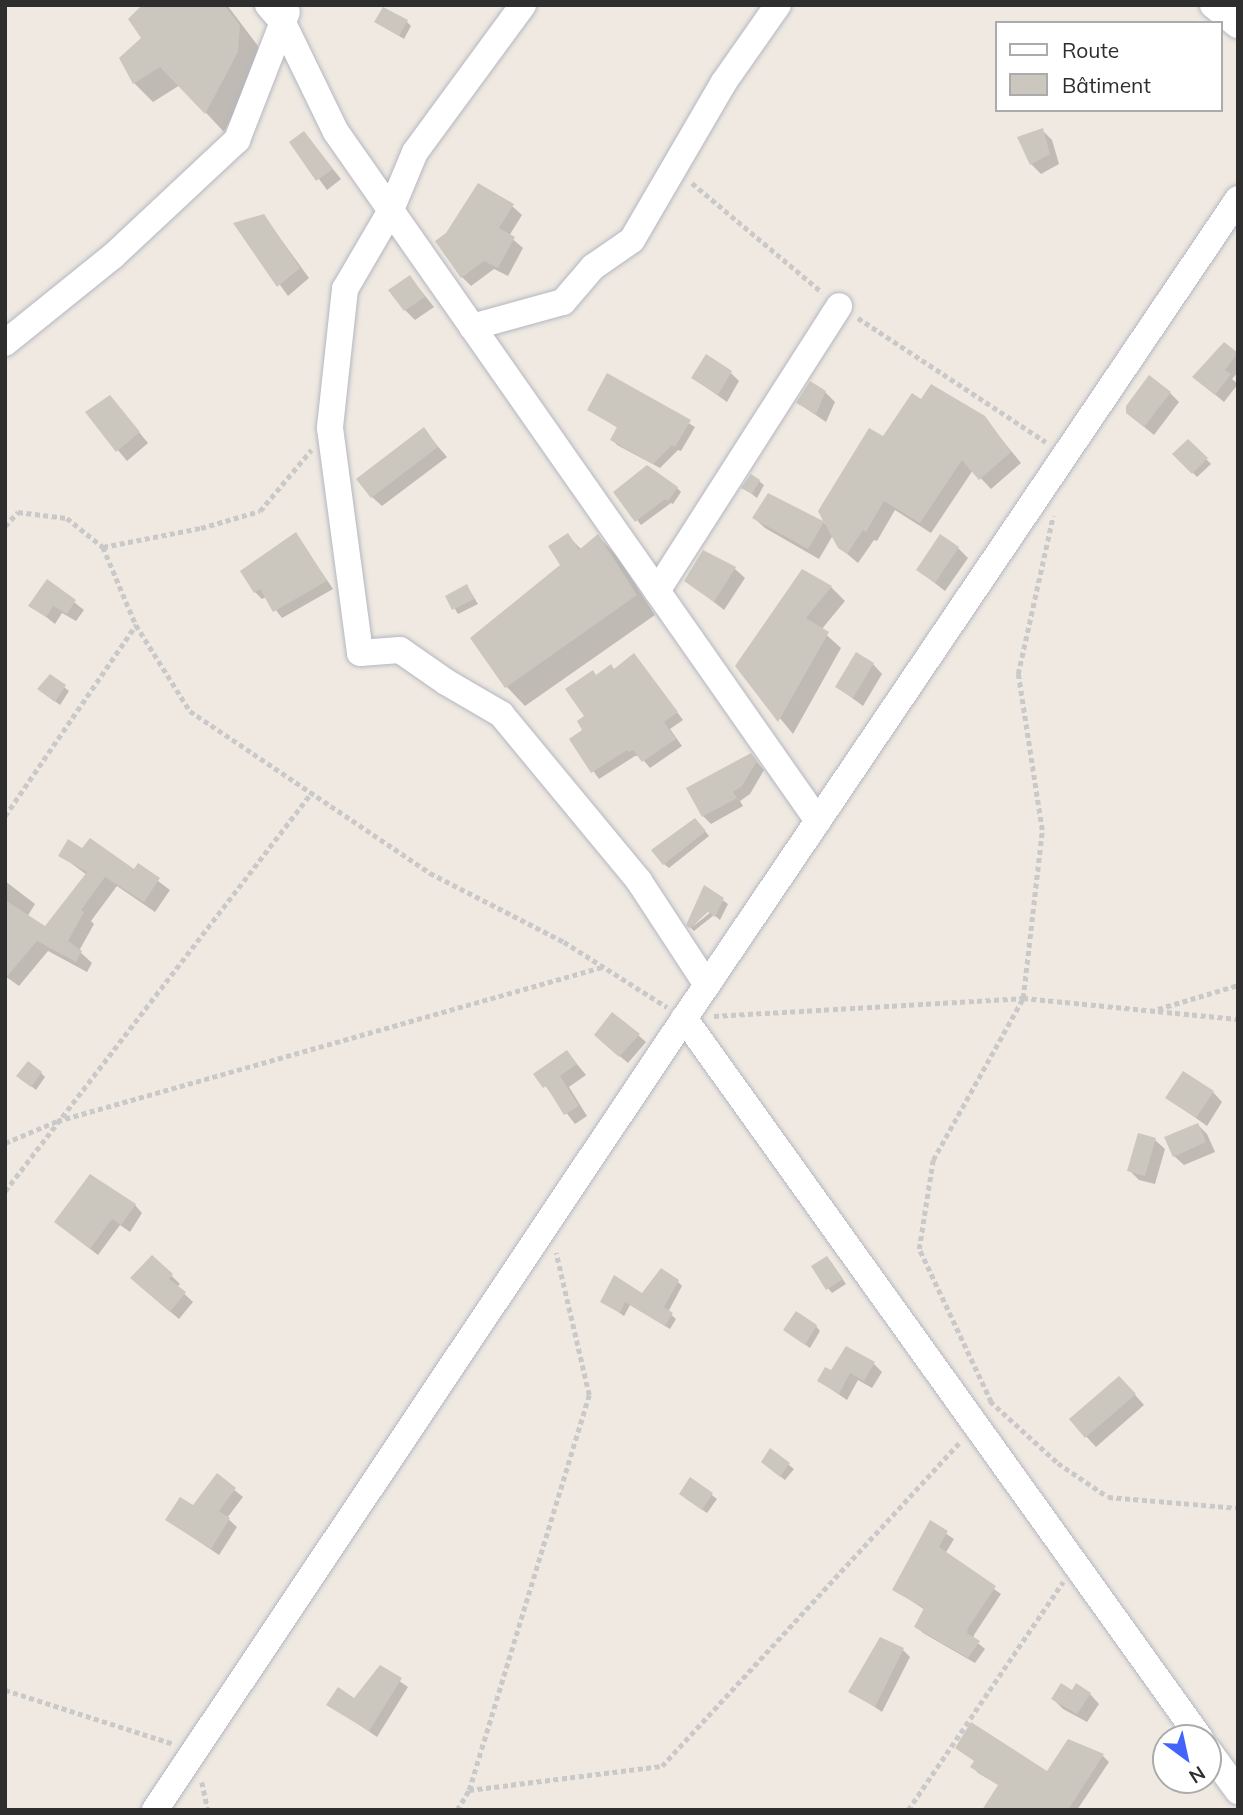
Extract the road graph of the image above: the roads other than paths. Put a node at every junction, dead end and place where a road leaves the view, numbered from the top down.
1 (523, 5) edge
2 (779, 5) edge
3 (1213, 5) edge
4 (280, 11) edge
5 (1238, 25) edge
6 (1238, 199) edge
7 (390, 212) junction
8 (839, 306) road end
9 (472, 327) junction
10 (5, 343) edge
11 (657, 591) junction
12 (818, 821) junction
13 (707, 985) junction
14 (684, 1018) junction
15 (1190, 1724) edge
16 (1222, 1769) edge
17 (1238, 1791) edge
18 (155, 1810) edge

1 - 7 street
2 - 9 street
3 - 5 street
4 - 7 street
4 - 10 street
6 - 12 street
7 - 9 street
7 - 13 street
8 - 11 street
9 - 11 street
11 - 12 street
12 - 13 street
13 - 14 street
14 - 15 street
14 - 18 street
16 - 17 street

